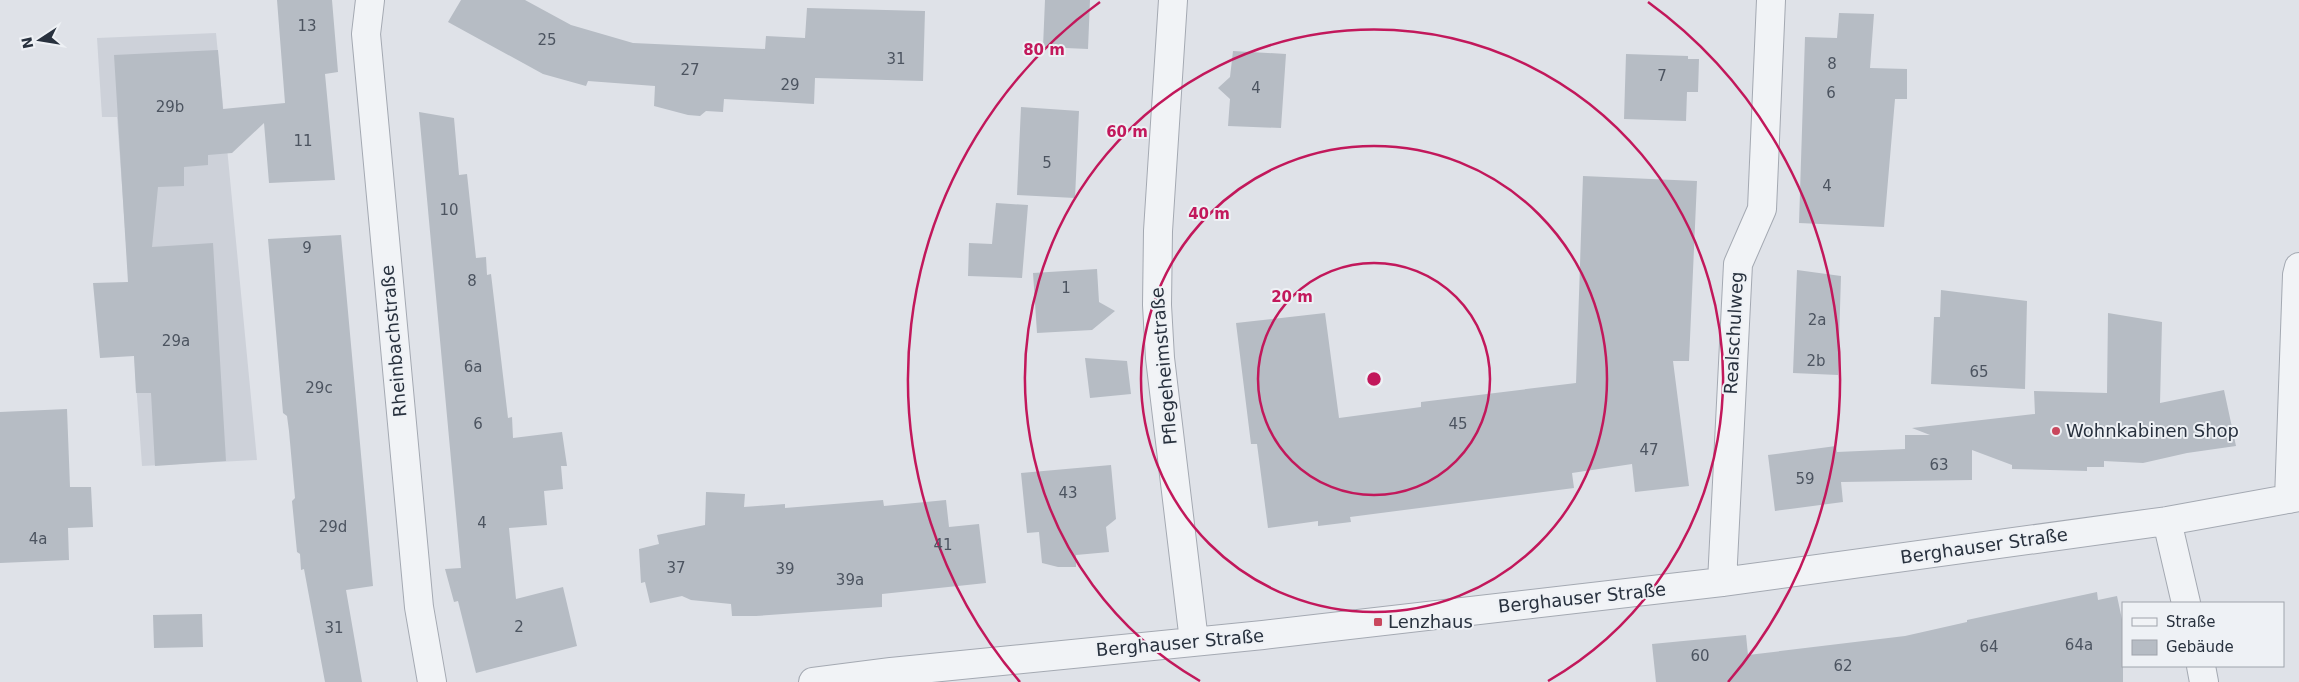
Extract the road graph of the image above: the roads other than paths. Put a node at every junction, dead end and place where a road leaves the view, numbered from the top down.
1 (370, 0) edge
2 (1173, 0) edge
3 (1772, 0) edge
4 (2299, 267) edge
5 (2294, 498) edge
6 (2167, 521) junction
7 (1722, 582) junction
8 (2186, 602) edge
9 (1194, 641) junction
10 (2200, 667) edge
11 (432, 682) edge
12 (813, 682) edge
13 (2204, 682) edge

1 - 11 street, Rheinbachstraße
2 - 9 street, Pflegeheimstraße
3 - 7 street, Realschulweg
4 - 5 street, Berghauser Straße
5 - 6 street, Berghauser Straße
6 - 7 street, Berghauser Straße
6 - 8 street
7 - 9 street, Berghauser Straße
9 - 12 street, Berghauser Straße
10 - 13 street

